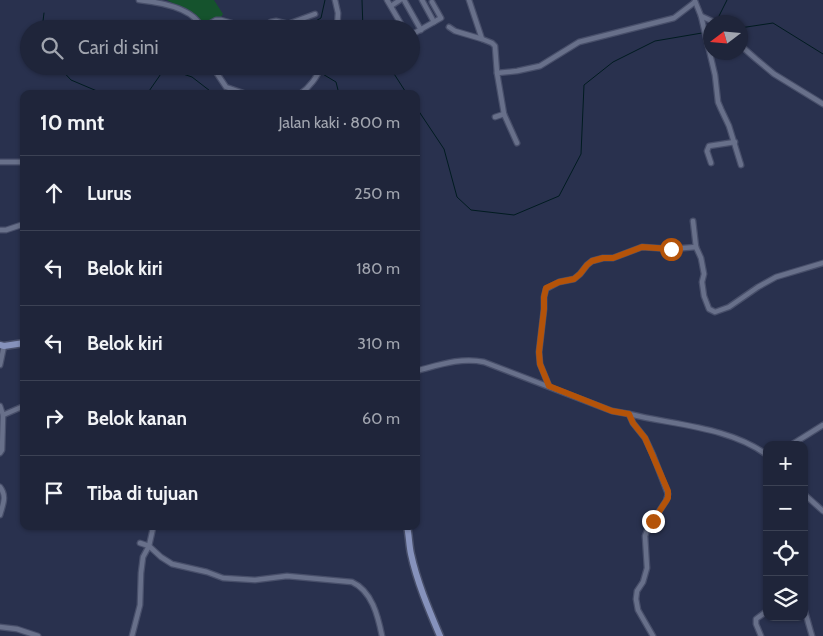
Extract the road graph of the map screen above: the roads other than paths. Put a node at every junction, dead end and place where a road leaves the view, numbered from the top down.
1 (139, 0) edge
2 (335, 0) edge
3 (387, 0) edge
4 (402, 0) edge
5 (422, 0) edge
6 (469, 0) edge
7 (695, 1) edge
8 (432, 2) dead end
9 (390, 6) junction
10 (315, 14) dead end
11 (701, 16) joint
12 (197, 20) edge
13 (299, 20) edge
14 (337, 20) edge
15 (399, 20) edge
16 (415, 20) edge
17 (434, 22) junction
18 (449, 27) dead end
19 (421, 30) edge
20 (482, 39) junction
21 (748, 52) edge
22 (497, 73) junction
23 (218, 75) edge
24 (317, 75) edge
25 (235, 90) edge
26 (306, 90) edge
27 (823, 104) edge
28 (504, 114) junction
29 (495, 117) dead end
30 (735, 142) junction
31 (517, 143) dead end
32 (0, 162) edge
33 (20, 162) edge
34 (711, 163) dead end
35 (741, 165) dead end
36 (693, 220) dead end
37 (20, 225) edge
38 (0, 230) edge
39 (696, 247) junction
40 (823, 263) edge
41 (20, 344) edge
42 (2, 346) edge
43 (0, 365) edge
44 (420, 370) edge
45 (549, 386) junction
46 (0, 406) edge
47 (20, 408) edge
48 (629, 414) junction
49 (2, 415) junction
50 (823, 425) edge
51 (797, 441) edge
52 (763, 452) edge
53 (0, 453) edge
54 (0, 487) edge
55 (808, 498) edge
56 (823, 511) edge
57 (0, 514) edge
58 (153, 530) edge
59 (409, 530) edge
60 (140, 543) dead end
61 (149, 546) junction
62 (763, 614) edge
63 (808, 621) edge
64 (0, 627) edge
65 (38, 636) edge
66 (132, 636) edge
67 (382, 636) edge
68 (440, 636) edge
69 (653, 636) edge
70 (761, 636) edge
71 (812, 636) edge

1 - 12 street
2 - 14 street
3 - 9 street
4 - 9 street
4 - 16 street
5 - 17 street
6 - 20 street
7 - 11 street
7 - 22 street
8 - 17 street
9 - 15 street
10 - 13 street
11 - 30 street
17 - 19 street
18 - 20 street
20 - 22 street
21 - 27 street
22 - 28 street
23 - 25 street
24 - 26 street
28 - 29 street
28 - 31 street
30 - 34 street
30 - 35 street
32 - 33 street
36 - 39 street
37 - 38 street
39 - 40 street
39 - 45 street
41 - 42 street
42 - 43 street
44 - 45 street
45 - 48 street
46 - 49 street
47 - 49 street
48 - 52 street
48 - 69 street
49 - 53 street
50 - 51 street
54 - 57 street
55 - 56 street
58 - 61 street
59 - 68 street
60 - 61 street
61 - 66 street
61 - 67 street
62 - 70 street
63 - 71 street
64 - 65 street

